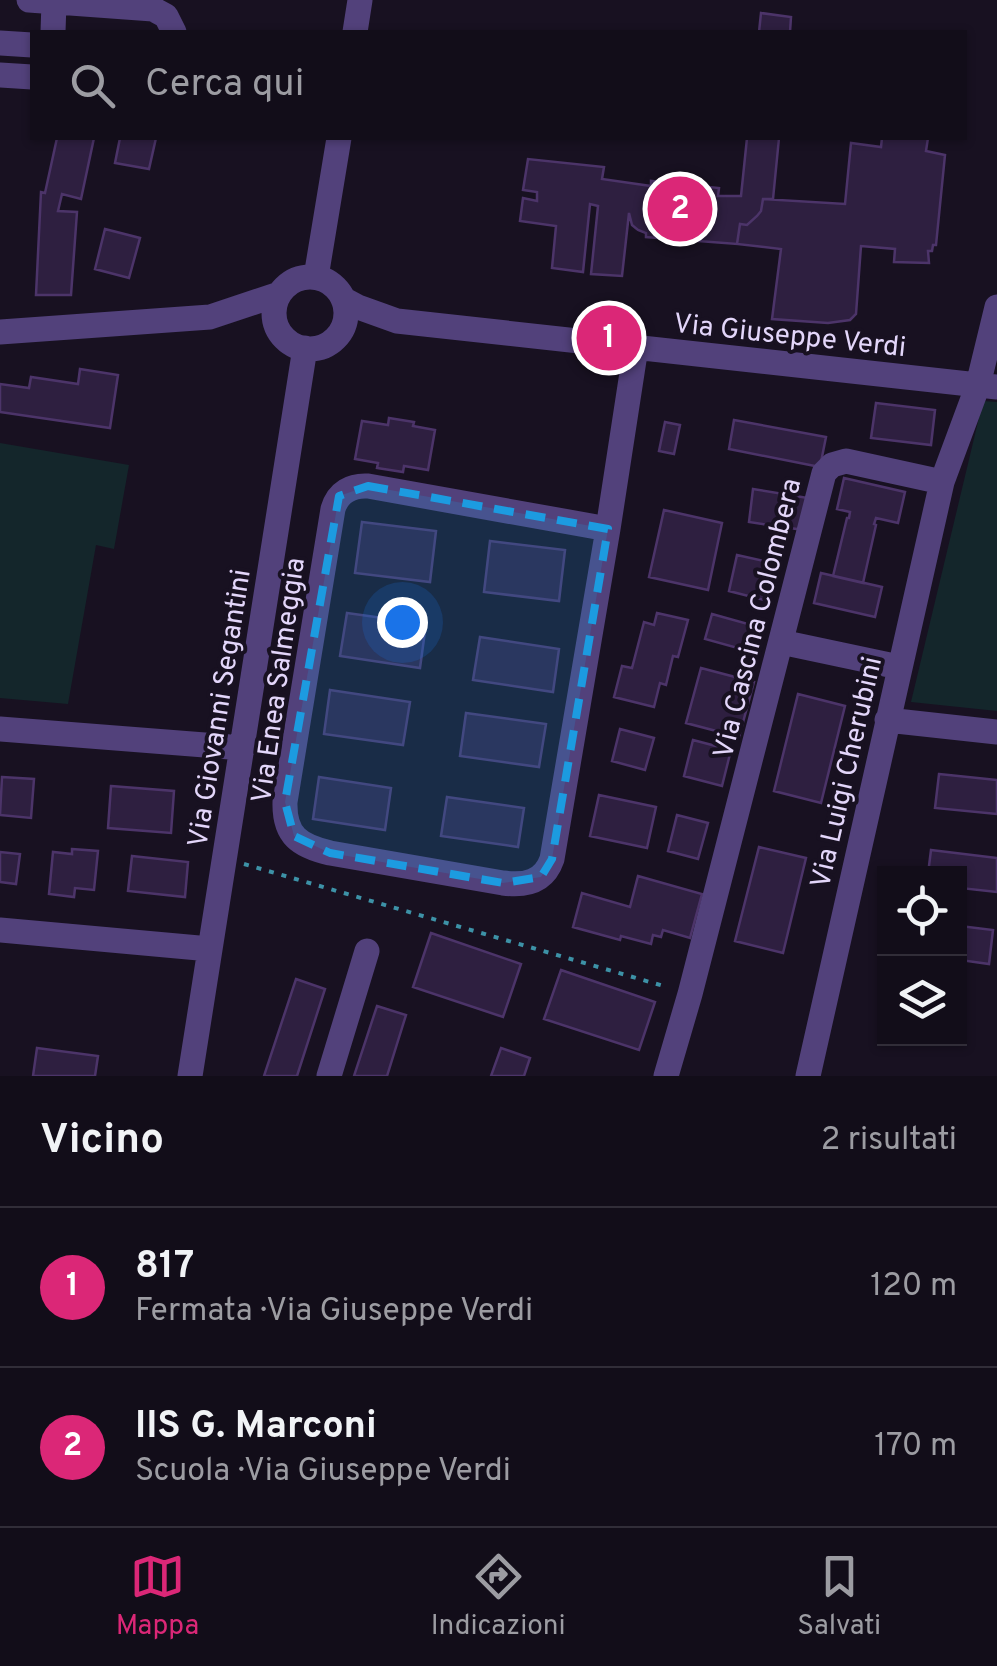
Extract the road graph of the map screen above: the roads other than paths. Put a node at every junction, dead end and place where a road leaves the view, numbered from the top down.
1 (360, 0) edge
2 (42, 1) edge
3 (53, 30) edge
4 (174, 30) edge
5 (355, 30) edge
6 (0, 44) edge
7 (30, 46) edge
8 (0, 75) edge
9 (30, 76) edge
10 (338, 140) edge
11 (316, 277) junction
12 (278, 294) junction
13 (343, 299) junction
14 (997, 307) edge
15 (210, 317) junction
16 (397, 322) junction
17 (0, 332) edge
18 (339, 334) junction
19 (294, 343) junction
20 (636, 347) junction
21 (988, 386) edge
22 (942, 482) junction
23 (608, 529) junction
24 (780, 642) junction
25 (899, 667) junction
26 (887, 720) junction
27 (0, 729) edge
28 (997, 732) edge
29 (243, 748) junction
30 (0, 930) edge
31 (210, 949) junction
32 (367, 951) dead end
33 (190, 1076) edge
34 (329, 1076) edge
35 (666, 1076) edge
36 (808, 1076) edge

1 - 5 street
2 - 3 street
2 - 4 street
6 - 7 street
8 - 9 street
10 - 11 street
11 - 12 street
11 - 13 street
12 - 15 street
12 - 19 street
13 - 16 street, Via Giuseppe Verdi
13 - 18 street
14 - 21 street
15 - 17 street
15 - 19 street
16 - 18 street, Via Giuseppe Verdi
16 - 20 street, Via Giuseppe Verdi
18 - 19 street
19 - 29 street, Via Giovanni Segantini
20 - 21 street, Via Giuseppe Verdi
20 - 23 street, Via Enea Salmeggia
21 - 22 street
22 - 24 street, Via Cascina Colombera
22 - 25 street, Via Luigi Cherubini
23 - 23 street, Via Enea Salmeggia
24 - 25 street
24 - 35 street, Via Cascina Colombera
25 - 26 street, Via Luigi Cherubini
26 - 28 street
26 - 36 street, Via Luigi Cherubini
27 - 29 street
29 - 31 street, Via Giovanni Segantini
30 - 31 street
31 - 33 street, Via Giovanni Segantini
32 - 34 street

